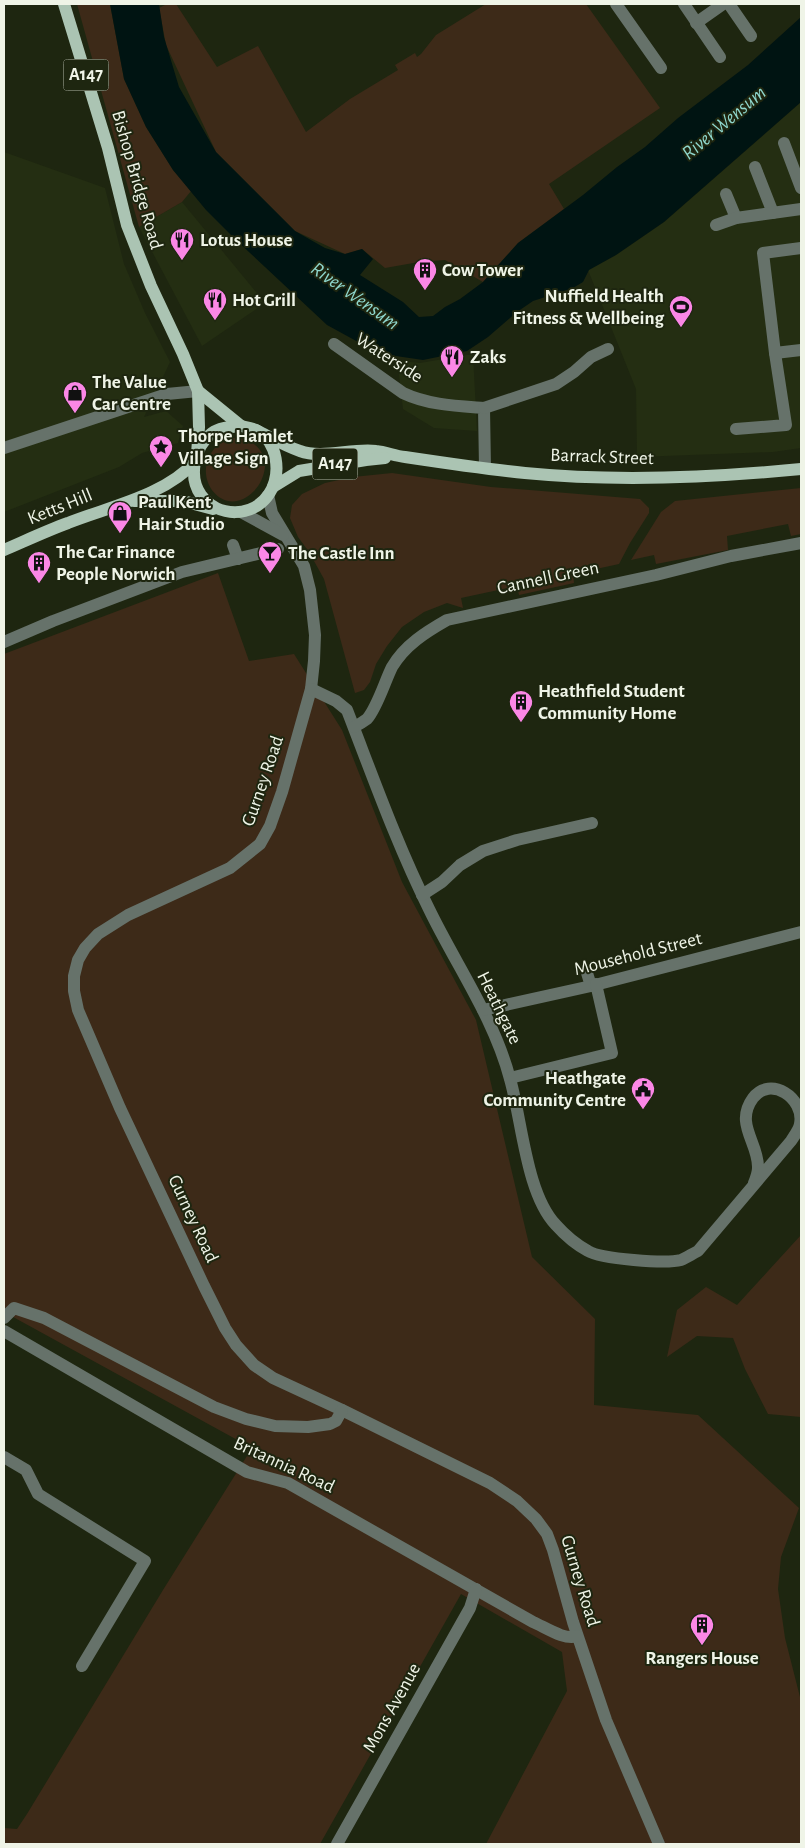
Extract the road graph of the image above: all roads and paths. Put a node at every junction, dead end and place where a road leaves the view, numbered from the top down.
1 (64, 4) edge
2 (616, 4) edge
3 (684, 4) edge
4 (723, 4) edge
5 (729, 4) edge
6 (696, 23) junction
7 (751, 36) dead end
8 (720, 57) dead end
9 (661, 68) dead end
10 (784, 143) dead end
11 (755, 167) dead end
12 (801, 188) edge
13 (726, 194) dead end
14 (801, 209) edge
15 (773, 213) junction
16 (736, 218) junction
17 (716, 225) dead end
18 (801, 248) edge
19 (334, 344) dead end
20 (608, 349) dead end
21 (801, 350) edge
22 (775, 353) junction
23 (198, 392) junction
24 (484, 408) junction
25 (241, 426) junction
26 (736, 429) dead end
27 (256, 430) junction
28 (4, 448) edge
29 (196, 457) junction
30 (402, 457) junction
31 (484, 468) junction
32 (801, 469) edge
33 (271, 491) junction
34 (130, 501) junction
35 (223, 512) junction
36 (241, 512) junction
37 (286, 537) junction
38 (801, 543) edge
39 (233, 545) dead end
40 (278, 549) dead end
41 (4, 550) edge
42 (238, 560) junction
43 (4, 642) edge
44 (311, 689) junction
45 (354, 727) junction
46 (592, 823) dead end
47 (422, 895) junction
48 (801, 932) edge
49 (587, 972) dead end
50 (594, 985) junction
51 (483, 1010) junction
52 (510, 1078) junction
53 (754, 1183) junction
54 (4, 1318) edge
55 (4, 1331) edge
56 (342, 1410) junction
57 (4, 1457) edge
58 (476, 1590) junction
59 (577, 1636) junction
60 (82, 1666) dead end
61 (337, 1844) edge
62 (659, 1844) edge

1 - 23 main road, Bishop Bridge Road / A147
2 - 9 street
3 - 6 street
4 - 6 street
5 - 7 street
6 - 8 street
10 - 12 street
11 - 15 street
13 - 16 street
14 - 15 street
15 - 16 street
16 - 17 street
18 - 22 street
19 - 24 street, Waterside
20 - 24 street
21 - 22 street
22 - 26 street
23 - 25 main road, A147
23 - 28 street
23 - 29 main road, Bishop Bridge Road / A147
24 - 31 street
25 - 27 main road, A147
25 - 29 main road, A147
27 - 30 main road, Barrack Street / A147
27 - 33 main road
29 - 34 main road, Ketts Hill
29 - 35 main road, A147
30 - 31 main road, Barrack Street / A147
30 - 33 main road, Barrack Street / A147
31 - 32 main road, Barrack Street / A147
33 - 36 main road, A147
33 - 37 street, Gurney Road
34 - 35 main road, Ketts Hill
34 - 41 main road, Ketts Hill
35 - 36 main road, A147
36 - 37 street, Gurney Road
37 - 44 street, Gurney Road
38 - 45 street, Cannell Green
39 - 42 street
40 - 42 street
42 - 43 street
44 - 45 street, Heathgate
44 - 56 street, Gurney Road
45 - 47 street, Heathgate
46 - 47 street
47 - 51 street, Heathgate
48 - 50 street, Mousehold Street
49 - 50 street
50 - 51 street, Mousehold Street
50 - 52 street
51 - 52 street, Heathgate
52 - 53 street, Heathgate
53 - 53 street, Heathgate
54 - 56 street, Britannia Road
55 - 58 street, Britannia Road
56 - 59 street, Gurney Road
57 - 60 street
58 - 59 street, Britannia Road
58 - 61 street, Mons Avenue
59 - 62 street, Gurney Road

